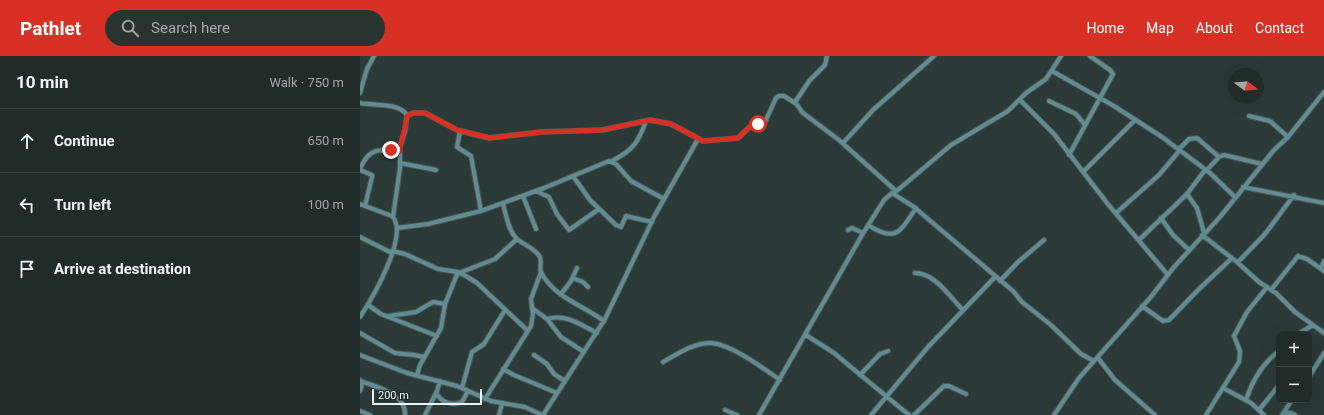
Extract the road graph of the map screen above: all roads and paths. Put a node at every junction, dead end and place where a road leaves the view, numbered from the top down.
1 (374, 56) edge
2 (827, 56) edge
3 (934, 56) edge
4 (1061, 56) edge
5 (1090, 56) edge
6 (1052, 71) junction
7 (1324, 92) edge
8 (360, 93) edge
9 (1099, 98) junction
10 (1020, 100) junction
11 (1049, 101) dead end
12 (360, 103) edge
13 (795, 103) junction
14 (407, 116) junction
15 (1249, 116) dead end
16 (1135, 120) junction
17 (646, 121) junction
18 (1085, 125) junction
19 (460, 131) junction
20 (1288, 137) junction
21 (698, 139) junction
22 (843, 143) junction
23 (1180, 150) junction
24 (400, 151) junction
25 (1069, 155) junction
26 (1219, 157) junction
27 (612, 161) junction
28 (400, 163) junction
29 (1262, 164) junction
30 (360, 169) edge
31 (436, 170) dead end
32 (1206, 170) junction
33 (1084, 171) junction
34 (573, 176) junction
35 (1243, 187) junction
36 (536, 191) junction
37 (895, 192) junction
38 (1186, 194) junction
39 (523, 196) junction
40 (1293, 196) junction
41 (1235, 197) junction
42 (664, 199) junction
43 (1324, 203) edge
44 (503, 204) junction
45 (362, 205) edge
46 (916, 208) junction
47 (599, 209) junction
48 (481, 212) junction
49 (1116, 213) junction
50 (393, 217) junction
51 (1161, 218) junction
52 (652, 222) junction
53 (868, 225) junction
54 (397, 228) junction
55 (536, 229) dead end
56 (848, 230) dead end
57 (863, 233) junction
58 (1203, 234) junction
59 (360, 237) edge
60 (517, 239) junction
61 (1044, 240) dead end
62 (1139, 240) junction
63 (1189, 250) junction
64 (392, 252) junction
65 (1232, 258) junction
66 (1324, 261) edge
67 (1238, 262) junction
68 (577, 268) dead end
69 (1322, 270) edge
70 (459, 272) junction
71 (541, 272) junction
72 (915, 273) dead end
73 (1168, 275) junction
74 (995, 277) junction
75 (573, 278) junction
76 (1000, 281) junction
77 (588, 287) dead end
78 (1267, 287) junction
79 (1271, 290) junction
80 (561, 294) junction
81 (445, 304) junction
82 (368, 305) junction
83 (1142, 306) junction
84 (360, 308) edge
85 (532, 308) junction
86 (365, 310) junction
87 (505, 310) junction
88 (962, 310) junction
89 (387, 316) junction
90 (360, 317) edge
91 (547, 319) junction
92 (604, 321) junction
93 (1313, 325) junction
94 (528, 331) junction
95 (1303, 331) edge
96 (360, 333) edge
97 (597, 333) junction
98 (1324, 334) edge
99 (806, 335) junction
100 (437, 336) junction
101 (888, 351) dead end
102 (584, 352) junction
103 (1276, 353) edge
104 (1324, 353) edge
105 (360, 354) edge
106 (534, 355) dead end
107 (424, 358) junction
108 (1096, 359) junction
109 (662, 362) dead end
110 (503, 369) junction
111 (1312, 372) edge
112 (860, 375) junction
113 (417, 376) junction
114 (361, 380) edge
115 (780, 380) junction
116 (440, 381) junction
117 (565, 381) junction
118 (462, 388) junction
119 (1224, 388) junction
120 (1276, 389) edge
121 (360, 391) edge
122 (468, 391) junction
123 (436, 393) junction
124 (557, 393) junction
125 (966, 394) dead end
126 (887, 396) junction
127 (485, 399) junction
128 (1246, 400) junction
129 (1290, 403) edge
130 (502, 404) junction
131 (725, 410) dead end
132 (1259, 410) junction
133 (360, 412) edge
134 (1283, 414) edge
135 (370, 415) edge
136 (405, 415) edge
137 (425, 415) edge
138 (499, 415) edge
139 (543, 415) edge
140 (737, 415) edge
141 (759, 415) edge
142 (871, 415) edge
143 (909, 415) edge
144 (914, 415) edge
145 (1054, 415) edge
146 (1155, 415) edge
147 (1206, 415) edge
148 (1264, 415) edge
149 (1295, 415) edge

1 - 8 street
2 - 13 street
3 - 22 street
4 - 6 street
5 - 9 street
6 - 9 street
6 - 10 street
7 - 20 street
9 - 16 street
9 - 18 street
10 - 25 street
10 - 37 street
11 - 18 street
12 - 14 street
13 - 21 street
13 - 22 street
14 - 19 street
14 - 24 street
15 - 20 street
16 - 23 street
16 - 33 street
17 - 19 street
17 - 21 street
17 - 27 street
18 - 25 street
19 - 48 street
20 - 29 street
21 - 42 street
22 - 37 street
23 - 26 street
23 - 32 street
23 - 49 street
24 - 28 street
24 - 30 street
25 - 33 street
26 - 29 street
26 - 32 street
27 - 34 street
27 - 42 street
28 - 31 street
28 - 50 street
29 - 35 street
30 - 45 street
32 - 38 street
32 - 41 street
33 - 49 street
34 - 36 street
34 - 47 street
35 - 40 street
35 - 41 street
36 - 39 street
36 - 47 street
37 - 46 street
37 - 53 street
38 - 51 street
38 - 58 street
39 - 44 street
39 - 55 street
40 - 43 street
40 - 67 street
41 - 58 street
42 - 52 street
44 - 48 street
44 - 60 street
45 - 50 street
46 - 53 street
46 - 74 street
47 - 52 street
48 - 54 street
49 - 62 street
50 - 54 street
51 - 62 street
51 - 63 street
52 - 92 street
53 - 57 street
54 - 64 street
56 - 57 street
57 - 99 street
58 - 63 street
58 - 65 street
59 - 64 street
60 - 70 street
60 - 71 street
61 - 76 street
62 - 73 street
63 - 73 street
64 - 70 street
64 - 82 street
65 - 67 street
65 - 83 street
66 - 69 street
67 - 78 street
68 - 75 street
69 - 79 street
70 - 81 street
70 - 87 street
71 - 80 street
71 - 85 street
72 - 88 street
73 - 83 street
74 - 76 street
74 - 88 street
75 - 77 street
75 - 80 street
76 - 108 street
78 - 79 street
78 - 119 street
79 - 93 street
80 - 92 street
81 - 89 street
81 - 100 street
82 - 86 street
82 - 89 street
83 - 108 street
84 - 86 street
85 - 91 street
85 - 94 street
86 - 90 street
87 - 94 street
87 - 118 street
88 - 126 street
89 - 100 street
91 - 97 street
91 - 102 street
92 - 97 street
93 - 95 street
93 - 98 street
94 - 110 street
96 - 107 street
97 - 102 street
99 - 112 street
99 - 115 street
100 - 107 street
101 - 112 street
102 - 117 street
103 - 128 street
104 - 111 street
105 - 113 street
106 - 117 street
107 - 113 street
108 - 145 street
108 - 146 street
109 - 115 street
110 - 124 street
110 - 127 street
112 - 126 street
113 - 116 street
114 - 121 street
114 - 136 street
115 - 141 street
116 - 118 street
116 - 123 street
117 - 124 street
118 - 122 street
119 - 128 street
119 - 147 street
120 - 132 street
122 - 123 street
122 - 127 street
123 - 137 street
124 - 139 street
125 - 144 street
126 - 142 street
126 - 143 street
127 - 130 street
128 - 132 street
129 - 134 street
130 - 138 street
130 - 139 street
131 - 140 street
132 - 148 street
133 - 135 street
134 - 149 street

